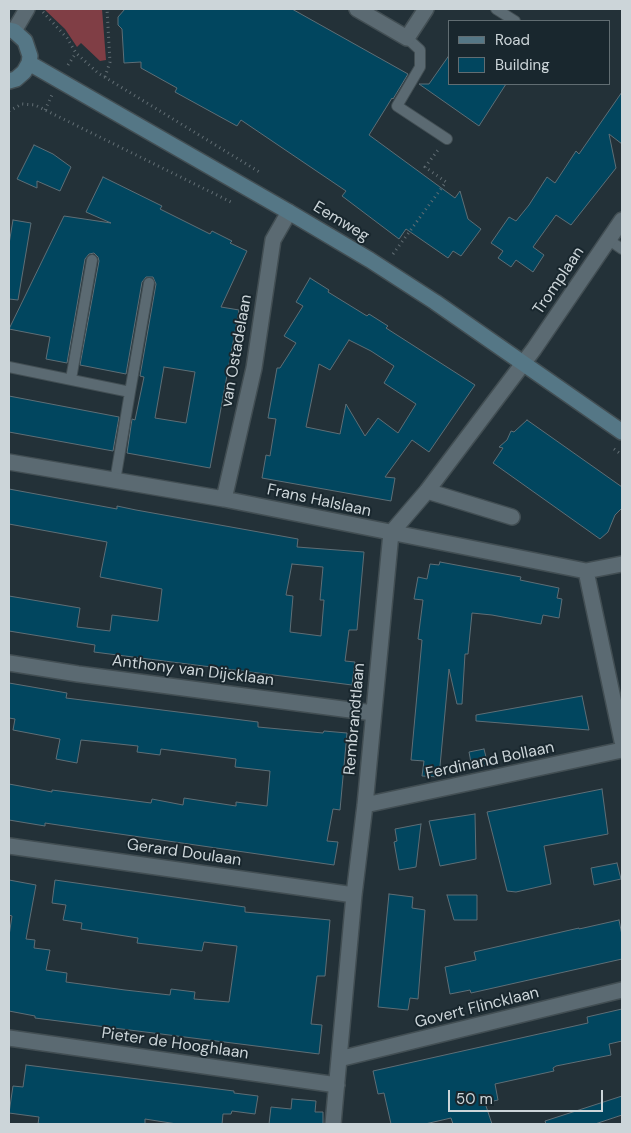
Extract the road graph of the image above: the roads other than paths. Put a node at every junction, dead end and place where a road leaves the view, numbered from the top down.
1 (27, 9) edge
2 (357, 9) edge
3 (426, 9) edge
4 (496, 9) edge
5 (514, 20) edge
6 (11, 31) edge
7 (407, 38) junction
8 (28, 63) junction
9 (9, 81) edge
10 (447, 138) road end
11 (290, 212) junction
12 (622, 220) edge
13 (609, 240) junction
14 (622, 250) edge
15 (92, 260) dead end
16 (149, 284) dead end
17 (524, 362) junction
18 (9, 367) edge
19 (71, 379) junction
20 (130, 392) junction
21 (622, 432) edge
22 (9, 462) edge
23 (115, 481) junction
24 (427, 491) junction
25 (224, 499) junction
26 (512, 517) dead end
27 (391, 533) junction
28 (622, 564) edge
29 (586, 571) junction
30 (9, 662) edge
31 (373, 712) junction
32 (622, 741) edge
33 (622, 750) edge
34 (365, 805) junction
35 (9, 846) edge
36 (354, 895) junction
37 (622, 990) edge
38 (9, 1038) edge
39 (339, 1059) junction
40 (337, 1084) junction
41 (333, 1124) edge

1 - 6 street
2 - 7 street
3 - 7 street
4 - 5 lane
6 - 8 main road
7 - 10 lane
8 - 9 main road
8 - 11 main road, Eemweg
11 - 17 main road, Eemweg
11 - 25 street, van Ostadelaan
12 - 13 street, Tromplaan
13 - 14 lane
13 - 17 street, Tromplaan
15 - 19 lane
16 - 20 lane
17 - 21 main road, Eemweg
17 - 24 street
18 - 19 lane
19 - 20 lane
20 - 23 lane
22 - 23 street, Frans Halslaan
23 - 25 street, Frans Halslaan
24 - 26 street
24 - 27 street
25 - 27 street, Frans Halslaan
27 - 29 street, Frans Halslaan
27 - 31 street, Rembrandtlaan
28 - 29 street, Frans Halslaan
29 - 32 street
30 - 31 street, Anthony van Dijcklaan
31 - 34 street, Rembrandtlaan
33 - 34 street, Ferdinand Bollaan
34 - 36 street, Rembrandtlaan
35 - 36 street, Gerard Doulaan
36 - 39 street, Rembrandtlaan
37 - 39 street, Govert Flincklaan
38 - 40 street, Pieter de Hooghlaan
39 - 40 street, Rembrandtlaan
40 - 41 street, Rembrandtlaan

